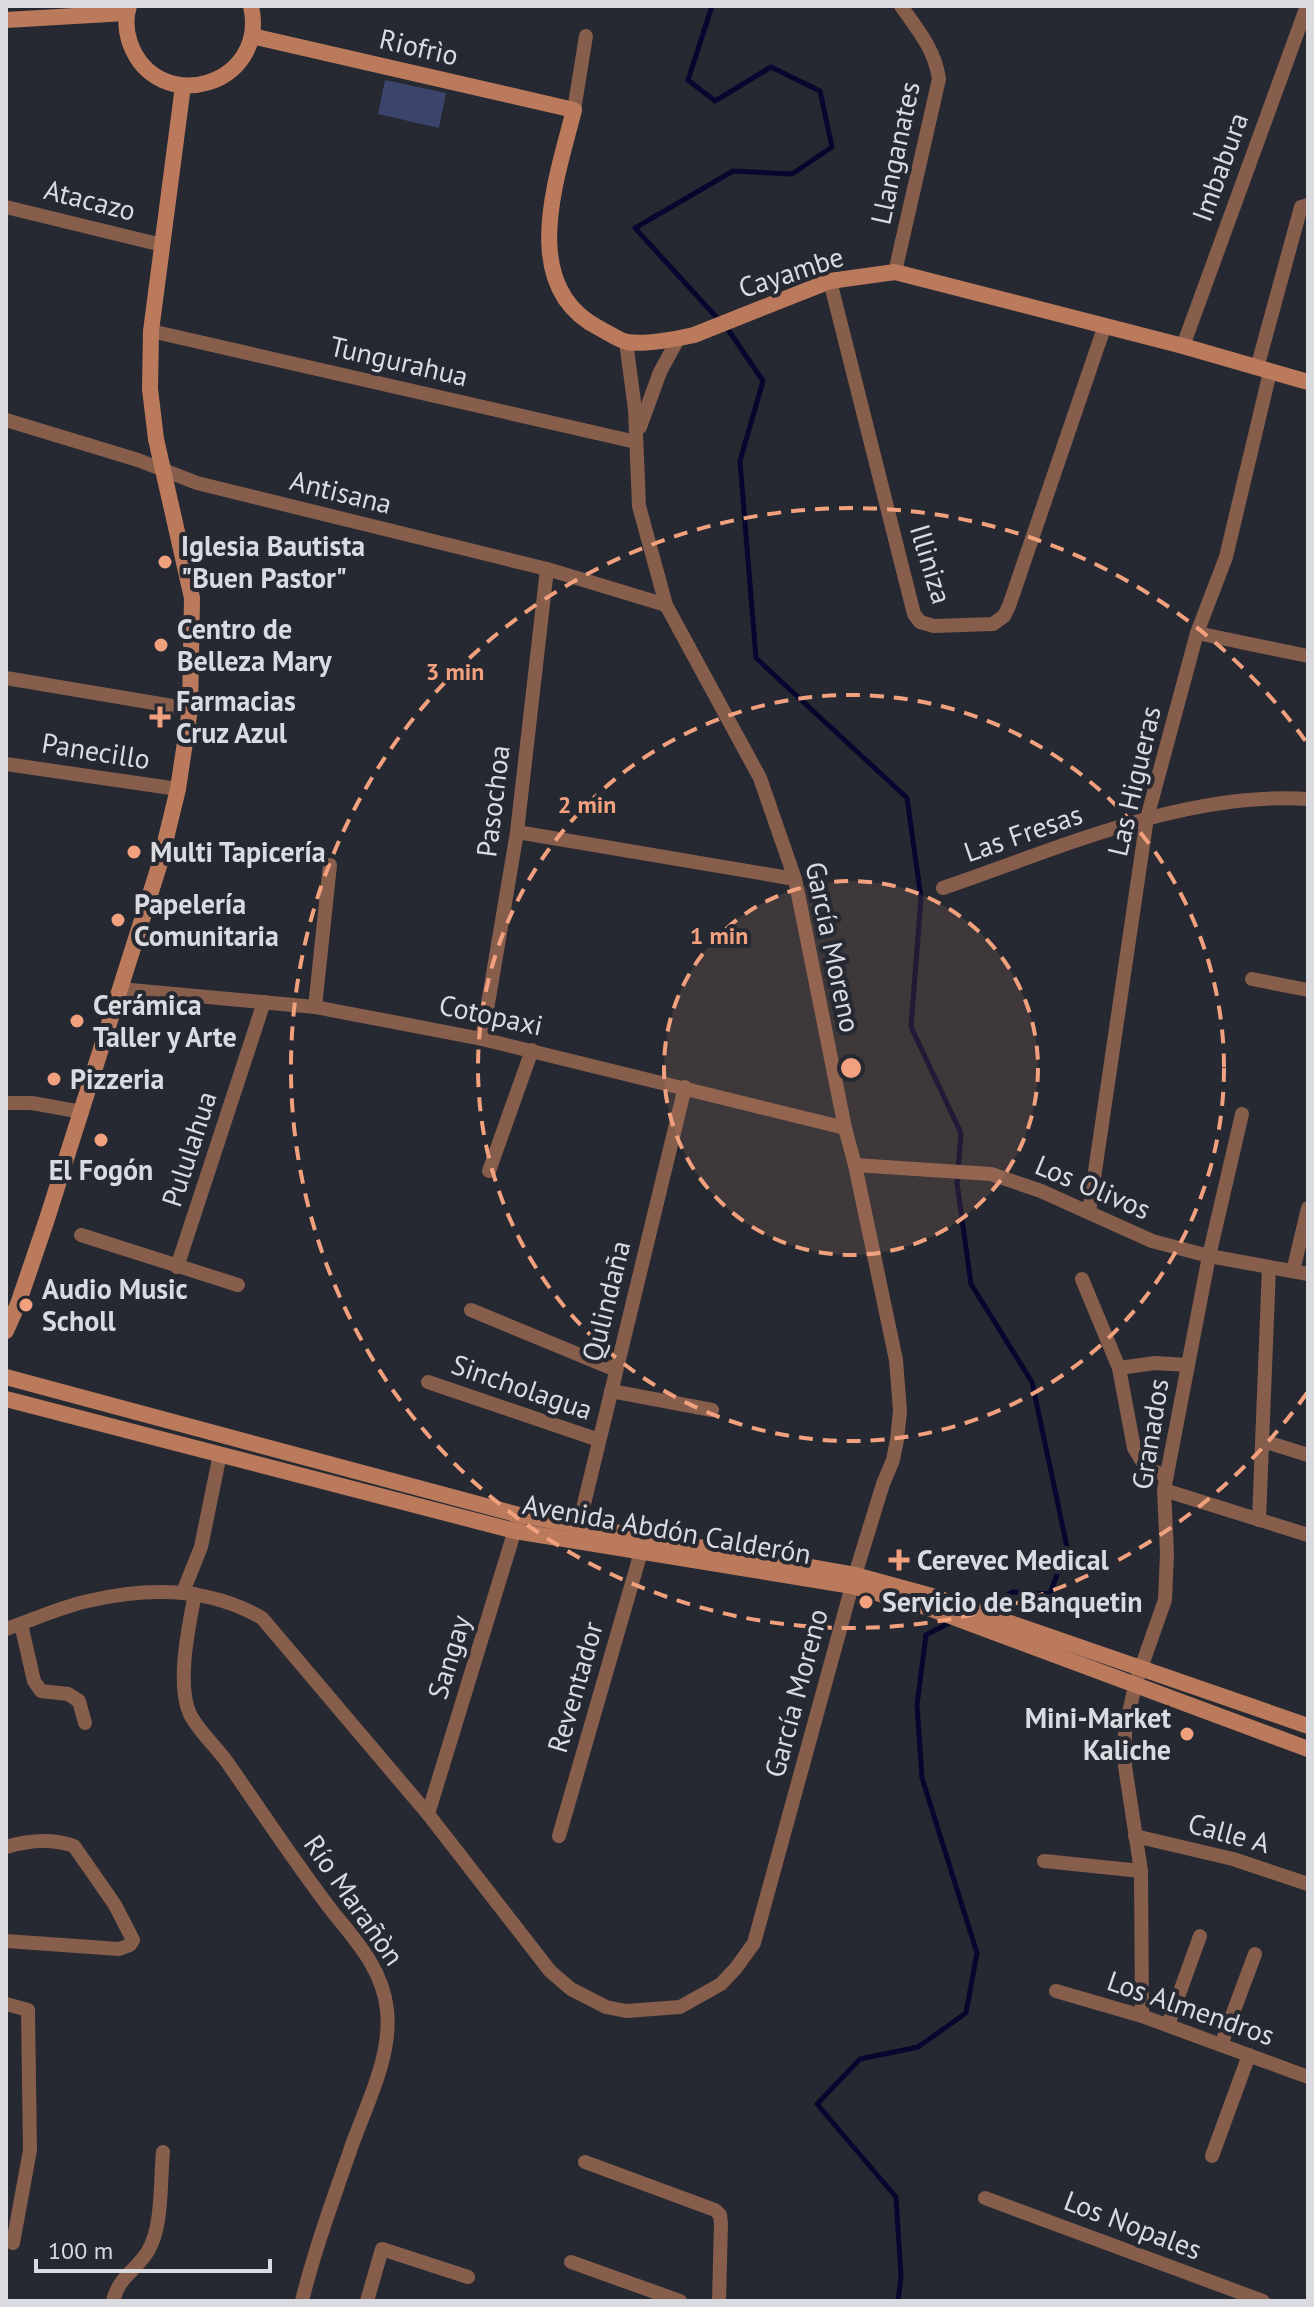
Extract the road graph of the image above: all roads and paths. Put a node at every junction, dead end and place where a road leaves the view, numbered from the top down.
1 (251, 6) edge
2 (901, 6) edge
3 (1307, 6) edge
4 (128, 10) edge
5 (6, 20) edge
6 (252, 36) junction
7 (586, 36) dead end
8 (1301, 45) edge
9 (183, 86) junction
10 (574, 110) junction
11 (1308, 205) edge
12 (6, 207) edge
13 (162, 245) junction
14 (895, 272) junction
15 (830, 281) junction
16 (1104, 328) junction
17 (151, 331) junction
18 (686, 337) junction
19 (626, 342) junction
20 (1183, 346) junction
21 (1264, 370) junction
22 (1308, 382) edge
23 (6, 420) edge
24 (636, 442) junction
25 (165, 472) junction
26 (547, 569) junction
27 (666, 605) junction
28 (1197, 633) junction
29 (1308, 656) edge
30 (6, 678) edge
31 (190, 709) junction
32 (6, 764) edge
33 (178, 789) junction
34 (1308, 799) edge
35 (1147, 818) junction
36 (517, 832) junction
37 (330, 865) dead end
38 (795, 879) junction
39 (943, 888) dead end
40 (1252, 979) dead end
41 (120, 989) junction
42 (1308, 990) edge
43 (264, 1002) junction
44 (315, 1007) junction
45 (482, 1039) junction
46 (532, 1050) junction
47 (685, 1087) junction
48 (6, 1103) edge
49 (82, 1112) junction
50 (1242, 1114) dead end
51 (845, 1128) junction
52 (855, 1165) junction
53 (489, 1171) dead end
54 (1308, 1208) edge
55 (1089, 1212) junction
56 (81, 1235) dead end
57 (1209, 1256) junction
58 (177, 1267) junction
59 (1269, 1267) junction
60 (1301, 1272) edge
61 (1082, 1279) dead end
62 (238, 1285) dead end
63 (471, 1310) dead end
64 (6, 1331) edge
65 (1188, 1365) junction
66 (1119, 1368) junction
67 (616, 1370) junction
68 (6, 1377) edge
69 (428, 1382) dead end
70 (611, 1391) junction
71 (6, 1399) edge
72 (712, 1410) dead end
73 (599, 1440) junction
74 (1263, 1441) junction
75 (220, 1454) junction
76 (1308, 1455) edge
77 (1165, 1483) junction
78 (1259, 1520) junction
79 (517, 1523) junction
80 (577, 1534) junction
81 (1308, 1535) edge
82 (641, 1552) junction
83 (854, 1581) junction
84 (189, 1593) junction
85 (21, 1624) junction
86 (6, 1629) edge
87 (1016, 1633) junction
88 (1142, 1667) junction
89 (1135, 1685) junction
90 (85, 1723) dead end
91 (1308, 1726) edge
92 (1308, 1749) edge
93 (428, 1814) junction
94 (559, 1836) dead end
95 (1135, 1836) junction
96 (6, 1847) edge
97 (1044, 1861) dead end
98 (1141, 1871) junction
99 (1308, 1884) edge
100 (1200, 1936) dead end
101 (6, 1941) edge
102 (1255, 1954) dead end
103 (1056, 1991) dead end
104 (6, 2004) edge
105 (1142, 2016) junction
106 (1168, 2025) junction
107 (1221, 2045) junction
108 (1249, 2055) junction
109 (1308, 2077) edge
110 (163, 2152) dead end
111 (1212, 2156) dead end
112 (585, 2162) dead end
113 (985, 2198) dead end
114 (13, 2243) dead end
115 (571, 2262) dead end
116 (468, 2277) dead end
117 (1220, 2286) junction
118 (113, 2301) edge
119 (302, 2301) edge
120 (367, 2301) edge
121 (680, 2301) edge
122 (719, 2301) edge
123 (1215, 2301) edge
124 (1263, 2301) edge

1 - 6 street
2 - 14 street, Llanganates
3 - 8 street, Imbabura
4 - 5 street
4 - 9 street
6 - 9 street
6 - 10 street, Riofrìo
7 - 10 street
8 - 20 street, Imbabura
9 - 13 street
10 - 19 street
11 - 21 street, Las Higueras
12 - 13 street, Atacazo
13 - 17 street
14 - 15 street, Cayambe
14 - 16 street, Cayambe
15 - 16 street, Illiniza
15 - 18 street, Cayambe
16 - 20 street, Cayambe
17 - 24 street, Tungurahua
17 - 25 street
18 - 19 street, Cayambe
18 - 24 street, García Moreno
19 - 24 street, García Moreno
20 - 21 street, Cayambe
21 - 22 street, Cayambe
21 - 28 street, Las Higueras
23 - 25 street, Antisana
24 - 27 street, García Moreno
25 - 26 street, Antisana
25 - 31 street
26 - 27 street, Antisana
26 - 36 street, Pasochoa
27 - 38 street, García Moreno
28 - 29 street
28 - 35 street, Las Higueras
30 - 31 street
31 - 33 street
32 - 33 street, Panecillo
33 - 41 street
34 - 35 street, Las Fresas
35 - 39 street, Las Fresas
35 - 55 street, Las Higueras
36 - 38 street
36 - 45 street, Pasochoa
37 - 44 street
38 - 51 street, García Moreno
40 - 42 street
41 - 43 street, Cotopaxi
41 - 49 street
43 - 44 street, Cotopaxi
43 - 58 street, Pululahua
44 - 45 street, Cotopaxi
45 - 46 street, Cotopaxi
46 - 47 street, Cotopaxi
46 - 53 street
47 - 51 street, Cotopaxi
47 - 67 street, Qulindaña
48 - 49 street
49 - 64 street
50 - 57 street, Granados
51 - 52 street, García Moreno
52 - 55 street, Los Olivos
52 - 83 street, García Moreno
54 - 60 street
55 - 57 street, Los Olivos
56 - 58 street
57 - 59 street, Los Olivos
57 - 65 street, Granados
58 - 62 street
59 - 60 street, Los Olivos
59 - 74 street
61 - 66 street
63 - 67 street
65 - 66 street
65 - 77 street, Granados
66 - 77 street
67 - 70 street, Qulindaña
68 - 79 street, Avenida Abdón Calderón
69 - 73 street, Sincholagua
70 - 72 street
70 - 73 street, Qulindaña
71 - 75 street, Avenida Abdón Calderón
73 - 80 street, Qulindaña
74 - 76 street
74 - 78 street
75 - 79 street, Avenida Abdón Calderón
75 - 84 street, Río Marañòn
77 - 78 street
77 - 88 street, Granados
78 - 81 street
79 - 80 street, Avenida Abdón Calderón
79 - 93 street, Sangay
80 - 82 street, Avenida Abdón Calderón
80 - 83 street, Avenida Abdón Calderón
82 - 83 street, Avenida Abdón Calderón
82 - 94 street, Reventador
83 - 87 street, Avenida Abdón Calderón
83 - 93 street, García Moreno
84 - 85 street, García Moreno
84 - 93 street, García Moreno
84 - 119 street, Río Marañòn
85 - 86 street, García Moreno
85 - 90 street
87 - 88 street, Avenida Abdón Calderón
87 - 89 street, Avenida Abdón Calderón
88 - 89 street, Granados
88 - 91 street, Avenida Abdón Calderón
89 - 92 street, Avenida Abdón Calderón
89 - 95 street, Granados
95 - 98 street, Granados
95 - 99 street, Calle A
96 - 101 street
97 - 98 street
98 - 105 street, Granados
100 - 106 street
102 - 107 street
103 - 105 street, Los Almendros
104 - 114 street
105 - 106 street, Los Almendros
106 - 107 street, Los Almendros
107 - 108 street, Los Almendros
108 - 109 street, Los Almendros
108 - 111 street
110 - 118 street
112 - 122 street
113 - 117 street, Los Nopales
115 - 121 street
116 - 120 street
117 - 123 street
117 - 124 street, Los Nopales

